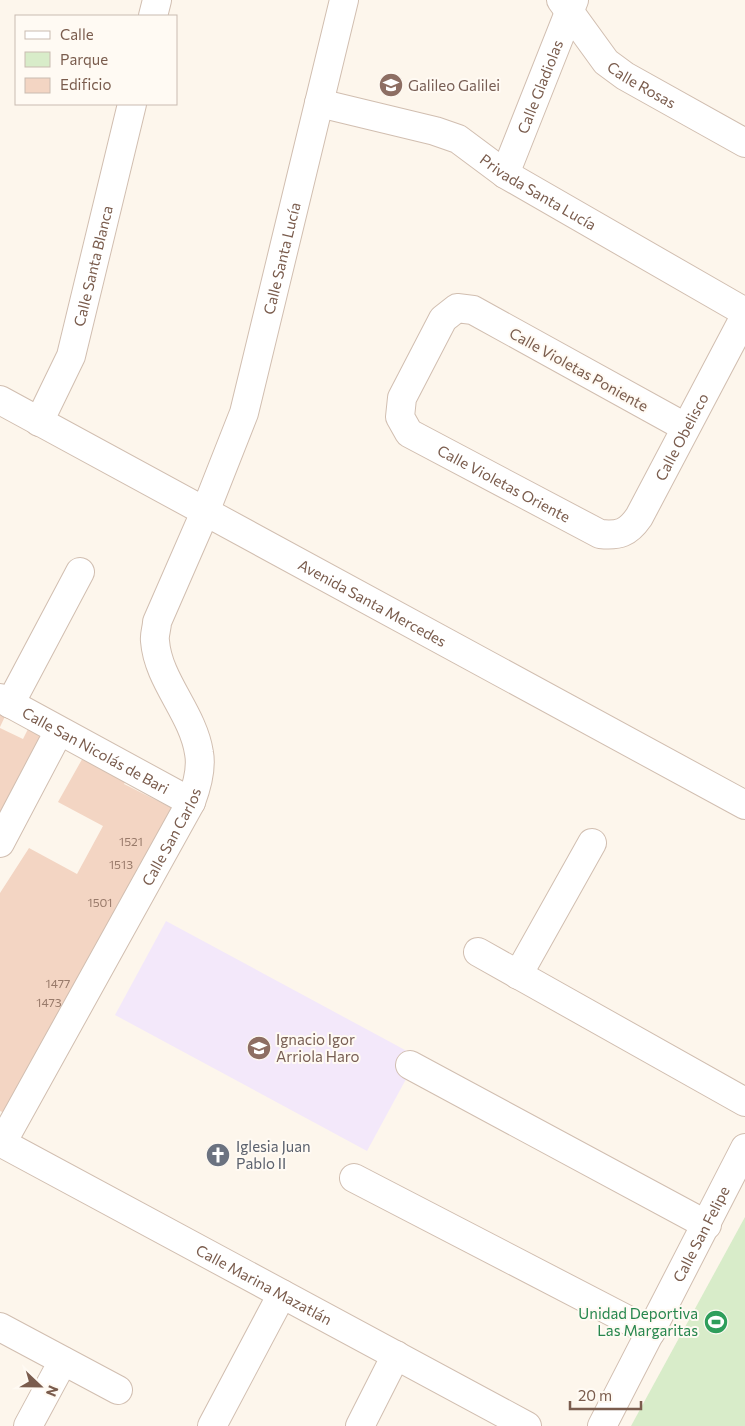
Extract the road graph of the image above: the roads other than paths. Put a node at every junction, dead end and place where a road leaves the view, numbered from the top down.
1 (157, 0) edge
2 (344, 0) edge
3 (568, 4) edge
4 (153, 15) edge
5 (319, 103) junction
6 (132, 105) edge
7 (745, 142) edge
8 (505, 174) junction
9 (745, 314) edge
10 (0, 400) edge
11 (40, 422) junction
12 (685, 427) junction
13 (409, 433) joint
14 (206, 512) junction
15 (600, 534) joint
16 (80, 572) dead end
17 (5, 701) edge
18 (59, 731) junction
19 (192, 802) junction
20 (745, 805) edge
21 (592, 842) dead end
22 (0, 843) edge
23 (478, 952) dead end
24 (518, 975) junction
25 (410, 1065) dead end
26 (745, 1102) edge
27 (1, 1143) edge
28 (745, 1148) edge
29 (354, 1178) dead end
30 (708, 1225) junction
31 (282, 1294) junction
32 (0, 1327) edge
33 (651, 1332) junction
34 (396, 1355) junction
35 (63, 1361) junction
36 (118, 1390) dead end
37 (514, 1423) edge
38 (28, 1426) edge
39 (212, 1426) edge
40 (360, 1426) edge
41 (602, 1426) edge

1 - 4 street
2 - 5 street, Calle Santa Lucía
3 - 7 street, Calle Rosas
3 - 8 street, Calle Gladiolas
5 - 8 street, Privada Santa Lucía
5 - 14 street, Calle Santa Lucía
6 - 11 street, Calle Santa Blanca
8 - 9 street, Privada Santa Lucía
9 - 12 street, Calle Obelisco
10 - 11 street, Avenida Santa Mercedes
11 - 14 street, Avenida Santa Mercedes
12 - 13 street, Calle Violetas Poniente
12 - 15 street, Calle Obelisco
13 - 15 street, Calle Violetas Oriente
14 - 19 street, Calle San Carlos
14 - 20 street, Avenida Santa Mercedes
16 - 17 street
17 - 18 street, Calle San Nicolás de Bari
18 - 19 street, Calle San Nicolás de Bari
18 - 22 street
19 - 27 street, Calle San Carlos
21 - 24 street
23 - 24 street
24 - 26 street
25 - 30 street
27 - 31 street, Calle Marina Mazatlán
28 - 30 street, Calle San Felipe
29 - 33 street
30 - 33 street, Calle San Felipe
31 - 34 street, Calle Marina Mazatlán
31 - 39 street
32 - 35 street
33 - 41 street, Calle San Felipe
34 - 37 street, Calle Marina Mazatlán
34 - 40 street
35 - 36 street
35 - 38 street

